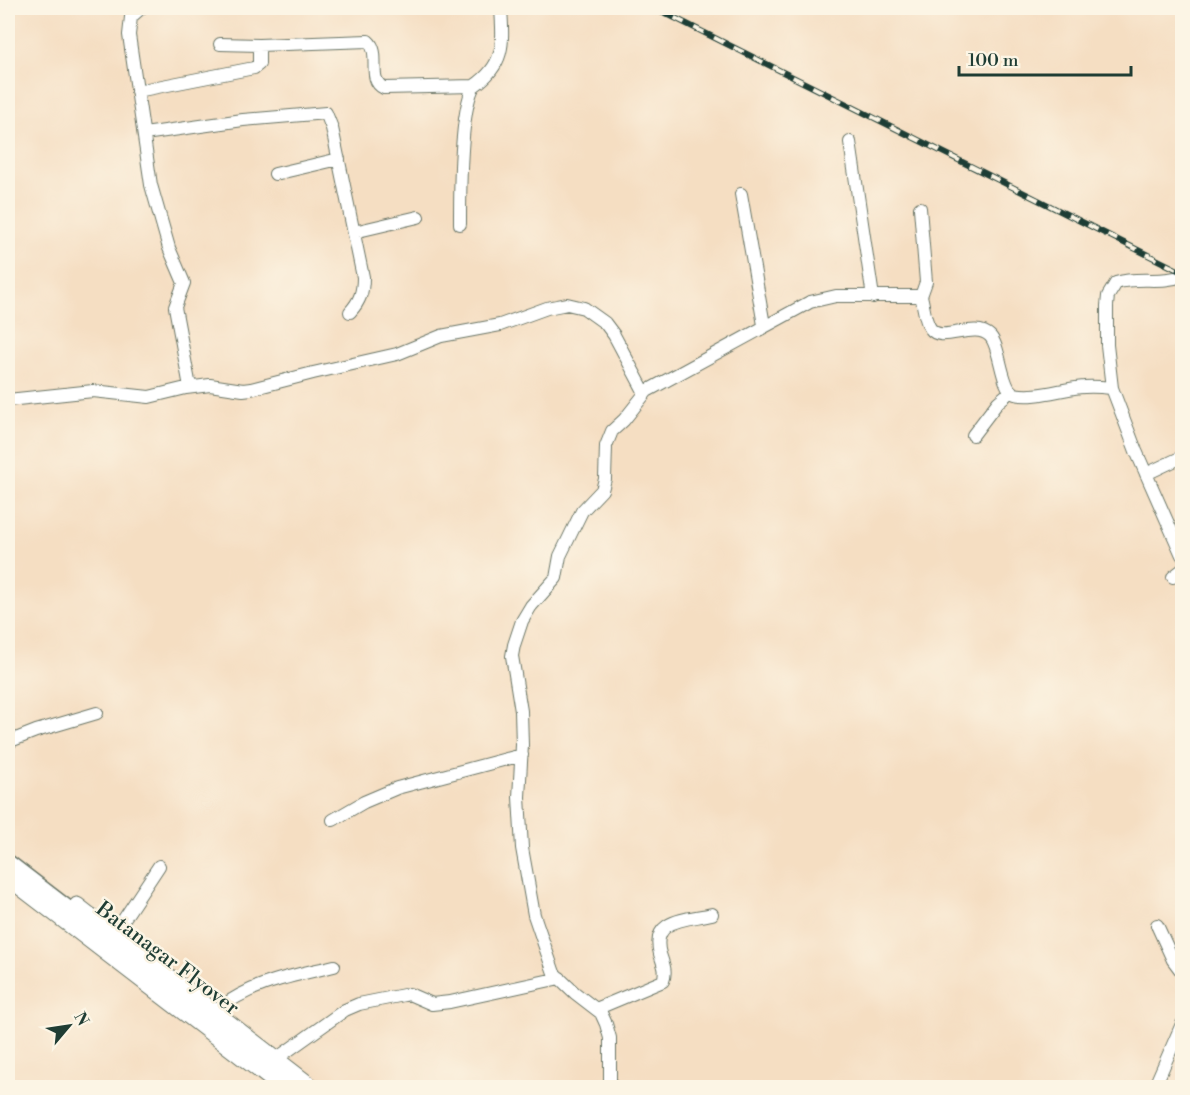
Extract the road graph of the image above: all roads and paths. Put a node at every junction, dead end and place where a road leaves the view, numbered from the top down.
1 (141, 8) edge
2 (501, 8) edge
3 (220, 44) dead end
4 (259, 45) junction
5 (474, 86) junction
6 (137, 92) junction
7 (144, 134) junction
8 (850, 142) dead end
9 (339, 159) junction
10 (275, 174) dead end
11 (741, 194) dead end
12 (920, 208) dead end
13 (417, 217) dead end
14 (460, 224) dead end
15 (354, 232) junction
16 (1182, 276) edge
17 (921, 296) junction
18 (873, 297) junction
19 (351, 312) dead end
20 (764, 325) junction
21 (189, 387) junction
22 (1112, 388) junction
23 (1011, 391) junction
24 (645, 393) junction
25 (8, 400) edge
26 (973, 435) dead end
27 (1182, 457) edge
28 (1146, 474) junction
29 (1182, 555) edge
30 (97, 713) dead end
31 (8, 742) edge
32 (522, 755) junction
33 (333, 820) dead end
34 (8, 853) edge
35 (8, 863) edge
36 (159, 866) dead end
37 (8, 878) edge
38 (712, 914) dead end
39 (1157, 925) dead end
40 (114, 934) junction
41 (334, 966) dead end
42 (1182, 972) edge
43 (560, 978) junction
44 (596, 1009) junction
45 (215, 1011) junction
46 (1182, 1024) edge
47 (276, 1059) junction
48 (282, 1088) edge
49 (301, 1088) edge
50 (314, 1088) edge
51 (610, 1088) edge
52 (1154, 1088) edge

1 - 6 street
2 - 5 street
3 - 4 street
4 - 5 street
4 - 6 street
5 - 14 street
6 - 7 street
7 - 9 street
7 - 21 street
8 - 18 street
9 - 10 street
9 - 15 street
11 - 20 street
12 - 17 street
13 - 15 street
15 - 19 street
16 - 22 street
17 - 18 street
17 - 23 street
18 - 20 street
20 - 24 street
21 - 24 street
21 - 25 street
22 - 23 street
22 - 28 street
23 - 26 street
24 - 32 street
27 - 28 street
28 - 29 street
30 - 31 street
32 - 33 street
32 - 43 street
34 - 40 street
35 - 49 main road, Batanagar Flyover
36 - 40 street
37 - 48 street
38 - 44 street
39 - 42 street
40 - 45 street
41 - 45 street
43 - 44 street
43 - 47 street
44 - 51 street
45 - 47 street
46 - 52 street
47 - 50 street

